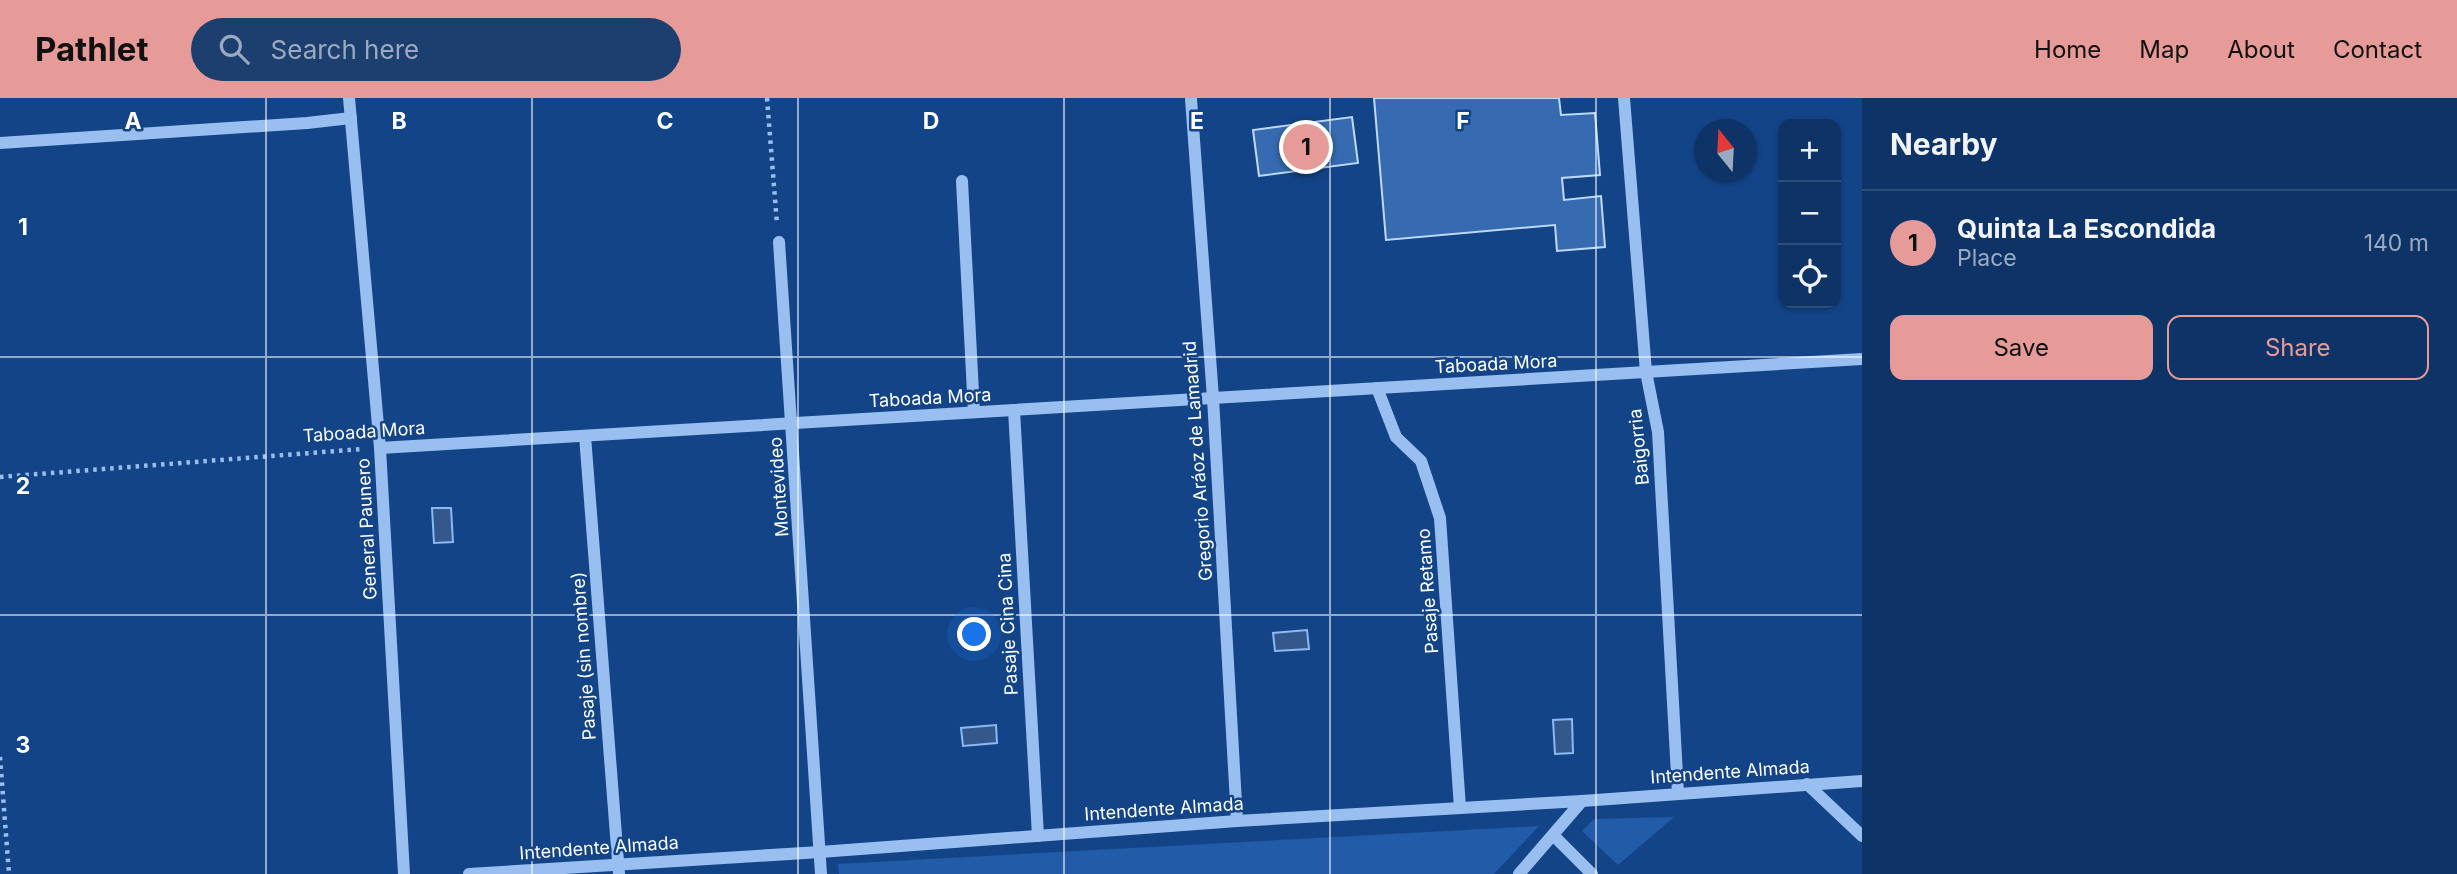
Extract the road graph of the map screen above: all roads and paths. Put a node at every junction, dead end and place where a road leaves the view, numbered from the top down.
1 (349, 98) edge
2 (766, 98) edge
3 (1624, 98) edge
4 (1191, 99) edge
5 (351, 118) junction
6 (0, 143) edge
7 (962, 181) dead end
8 (779, 242) joint
9 (1862, 359) edge
10 (1646, 372) junction
11 (1377, 388) junction
12 (1213, 398) junction
13 (1014, 410) junction
14 (974, 412) junction
15 (792, 423) junction
16 (585, 436) junction
17 (380, 448) junction
18 (0, 477) edge
19 (0, 757) edge
20 (1862, 781) edge
21 (1807, 784) junction
22 (1678, 793) junction
23 (1582, 801) junction
24 (1460, 808) junction
25 (1237, 821) junction
26 (1553, 835) junction
27 (1038, 836) junction
28 (1862, 836) edge
29 (820, 852) junction
30 (618, 869) edge
31 (9, 874) edge
32 (404, 874) edge
33 (469, 874) edge
34 (821, 874) edge
35 (1519, 874) edge
36 (1592, 874) edge

1 - 5 street, General Paunero
2 - 8 path
3 - 10 street, Baigorria
4 - 12 street, Gregorio Aráoz de Lamadrid
5 - 6 street
5 - 17 street, General Paunero
7 - 14 street
8 - 15 street, Montevideo
9 - 10 street, Taboada Mora
10 - 11 street, Taboada Mora
10 - 22 street, Baigorria
11 - 12 street, Taboada Mora
11 - 24 street, Pasaje Retamo
12 - 13 street, Taboada Mora
12 - 25 street, Gregorio Aráoz de Lamadrid
13 - 14 street, Taboada Mora
13 - 27 street, Pasaje Cina Cina
14 - 15 street, Taboada Mora
15 - 16 street, Taboada Mora
15 - 29 street, Montevideo
16 - 17 street, Taboada Mora
16 - 30 street, Pasaje (sin nombre)
17 - 18 path, Taboada Mora
17 - 32 street, General Paunero
19 - 31 path
20 - 21 street, Intendente Almada
21 - 22 street, Intendente Almada
21 - 28 street
22 - 23 street, Intendente Almada
23 - 24 street, Intendente Almada
23 - 26 street
24 - 25 street, Intendente Almada
25 - 27 street, Intendente Almada
26 - 35 street
26 - 36 street
27 - 29 street, Intendente Almada
29 - 30 street, Intendente Almada
29 - 34 street, Montevideo
30 - 33 street, Intendente Almada

